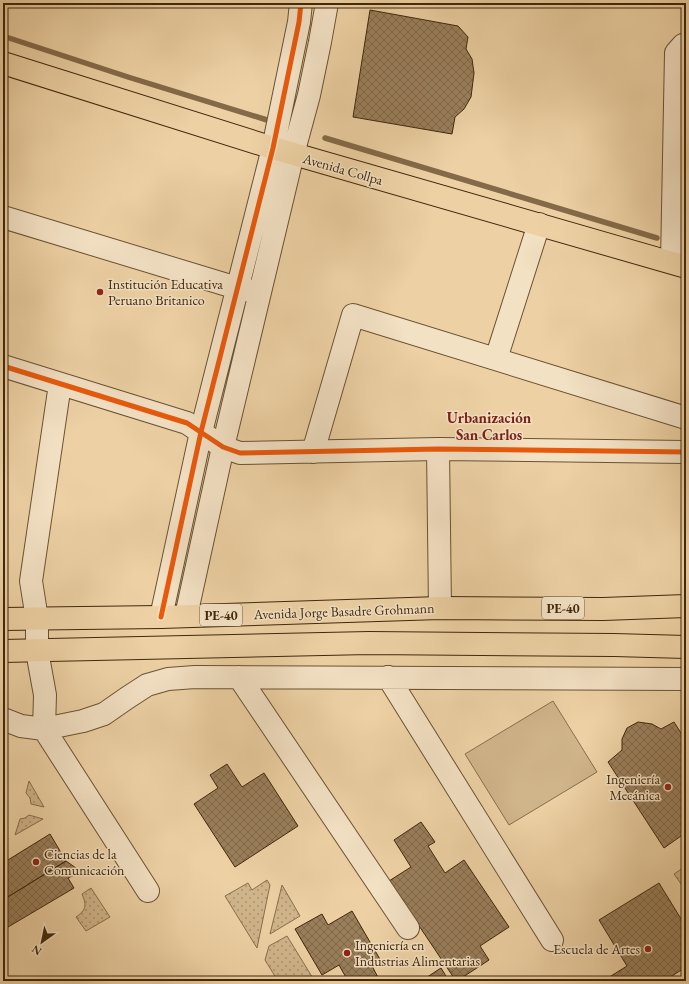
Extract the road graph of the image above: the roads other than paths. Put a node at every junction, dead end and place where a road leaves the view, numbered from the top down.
1 (301, 3) edge
2 (327, 3) edge
3 (686, 44) edge
4 (3, 63) edge
5 (273, 148) junction
6 (293, 154) junction
7 (3, 217) edge
8 (539, 224) junction
9 (679, 264) edge
10 (237, 288) junction
11 (260, 293) junction
12 (496, 359) junction
13 (3, 366) edge
14 (60, 384) junction
15 (686, 418) edge
16 (202, 432) junction
17 (224, 447) junction
18 (438, 449) junction
19 (313, 452) junction
20 (686, 452) edge
21 (686, 606) edge
22 (440, 608) junction
23 (603, 608) junction
24 (686, 613) edge
25 (161, 616) junction
26 (186, 616) junction
27 (3, 619) edge
28 (38, 619) junction
29 (686, 639) edge
30 (614, 645) junction
31 (686, 647) edge
32 (37, 651) junction
33 (3, 652) edge
34 (239, 677) junction
35 (388, 677) junction
36 (686, 679) edge
37 (3, 719) edge
38 (44, 729) junction
39 (148, 891) dead end
40 (408, 928) dead end
41 (552, 940) dead end

1 - 5 street
2 - 6 street
3 - 9 street
4 - 5 main road, Avenida Collpa
5 - 6 main road, Avenida Collpa
5 - 10 street
6 - 8 main road, Avenida Collpa
6 - 11 street
7 - 10 street
8 - 9 main road, Avenida Collpa
8 - 12 street
10 - 11 street
10 - 16 street
11 - 17 street
12 - 15 street
12 - 19 street
13 - 14 street
14 - 16 street
14 - 28 street
16 - 17 street
16 - 25 street
17 - 19 street
17 - 26 street
18 - 19 street
18 - 20 street
18 - 22 street
21 - 23 main road, Avenida Jorge Basadre Grohmann / PE-40
22 - 23 main road, Avenida Jorge Basadre Grohmann / PE-40
22 - 26 main road, Avenida Jorge Basadre Grohmann / PE-40
23 - 24 main road
25 - 26 main road, Avenida Jorge Basadre Grohmann / PE-40
25 - 28 main road, Avenida Jorge Basadre Grohmann / PE-40
27 - 28 main road, Avenida Jorge Basadre Grohmann / PE-40
28 - 32 street
29 - 30 main road
30 - 31 main road, PE-40
30 - 32 main road, PE-40
32 - 33 main road, PE-40
32 - 38 street
34 - 35 street
34 - 38 street
34 - 40 street
35 - 36 street
35 - 41 street
37 - 38 street
38 - 39 street

